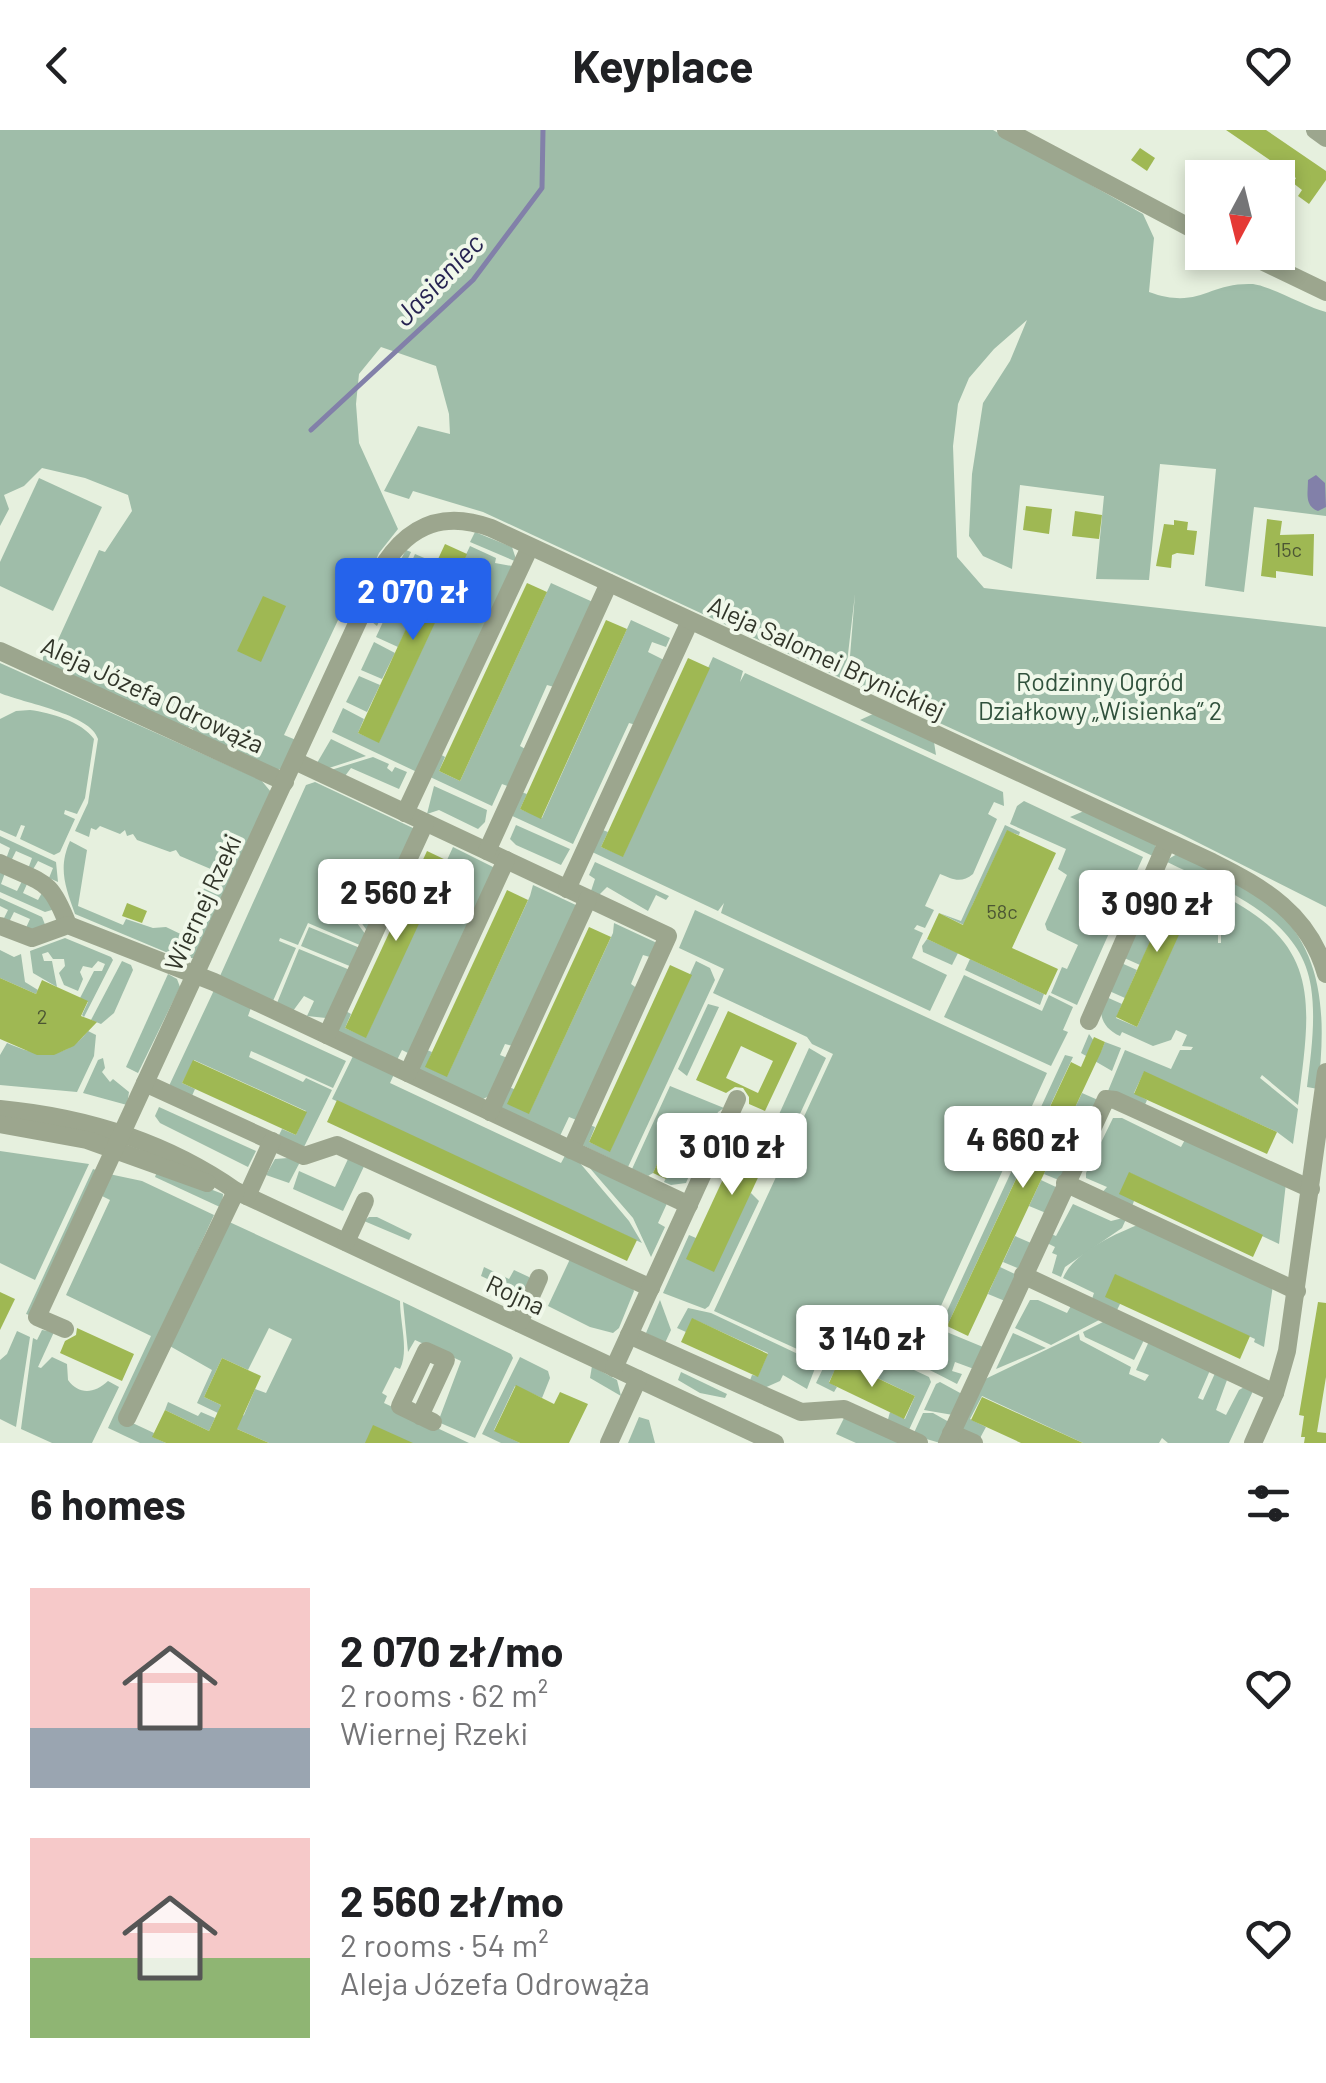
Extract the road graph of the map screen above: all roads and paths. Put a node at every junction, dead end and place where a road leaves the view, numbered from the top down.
1 (1006, 130) edge
2 (1314, 130) edge
3 (1326, 138) edge
4 (1185, 225) edge
5 (1280, 270) edge
6 (1326, 292) edge
7 (430, 525) joint
8 (530, 547) junction
9 (609, 584) junction
10 (690, 621) junction
11 (0, 651) edge
12 (295, 761) junction
13 (285, 782) junction
14 (405, 813) junction
15 (426, 822) junction
16 (1167, 842) junction
17 (487, 852) junction
18 (506, 860) junction
19 (0, 863) edge
20 (566, 889) junction
21 (588, 899) junction
22 (68, 925) junction
23 (0, 926) edge
24 (1326, 974) edge
25 (195, 977) junction
26 (1089, 1022) dead end
27 (327, 1035) junction
28 (1326, 1072) edge
29 (408, 1073) junction
30 (145, 1083) junction
31 (738, 1098) dead end
32 (0, 1108) edge
33 (490, 1112) junction
34 (0, 1124) edge
35 (118, 1141) junction
36 (272, 1141) junction
37 (571, 1150) junction
38 (1066, 1183) junction
39 (1311, 1189) junction
40 (242, 1194) junction
41 (365, 1201) dead end
42 (689, 1205) junction
43 (346, 1242) junction
44 (1023, 1275) junction
45 (539, 1278) dead end
46 (651, 1288) junction
47 (1298, 1291) junction
48 (518, 1323) junction
49 (65, 1329) dead end
50 (630, 1334) junction
51 (614, 1368) junction
52 (638, 1379) junction
53 (1275, 1393) junction
54 (128, 1418) dead end
55 (949, 1438) edge
56 (608, 1443) edge
57 (775, 1443) edge
58 (919, 1443) edge
59 (974, 1443) edge
60 (1253, 1443) edge

1 - 4 street
2 - 3 street
5 - 6 street
7 - 8 street, Aleja Salomei Brynickiej
7 - 12 street, Wiernej Rzeki
8 - 9 street, Aleja Salomei Brynickiej
8 - 14 street
9 - 10 street, Aleja Salomei Brynickiej
9 - 17 street
10 - 16 street, Aleja Salomei Brynickiej
10 - 20 street
11 - 13 street, Aleja Józefa Odrowąża
12 - 13 street, Wiernej Rzeki
12 - 14 street, Aleja Józefa Odrowąża
13 - 25 street, Wiernej Rzeki
14 - 15 street, Aleja Józefa Odrowąża
15 - 17 street, Aleja Józefa Odrowąża
15 - 27 street
16 - 24 street, Aleja Salomei Brynickiej
16 - 26 street
17 - 18 street, Aleja Józefa Odrowąża
18 - 20 street, Aleja Józefa Odrowąża
18 - 29 street
19 - 22 street
20 - 21 street, Aleja Józefa Odrowąża
21 - 33 street
21 - 37 street, Aleja Józefa Odrowąża
22 - 23 street
22 - 25 street
25 - 27 street
25 - 30 street, Wiernej Rzeki
27 - 29 street
28 - 39 street
29 - 33 street
30 - 35 street, Wiernej Rzeki
30 - 36 street
31 - 42 street
32 - 35 street, Rojna
33 - 37 street
34 - 35 street, Rojna
35 - 40 street, Rojna
35 - 49 street, Wiernej Rzeki
36 - 40 street
36 - 46 street
37 - 42 street
38 - 39 street
38 - 44 street
38 - 47 street
39 - 47 street
40 - 43 street, Rojna
40 - 54 street
41 - 43 street
42 - 46 street
43 - 48 street, Rojna
44 - 53 street
44 - 55 street
45 - 48 street
46 - 50 street
47 - 53 street
48 - 51 street, Rojna
50 - 51 street
50 - 58 street
51 - 52 street, Rojna
52 - 56 street
52 - 57 street, Rojna
53 - 60 street
55 - 59 street

